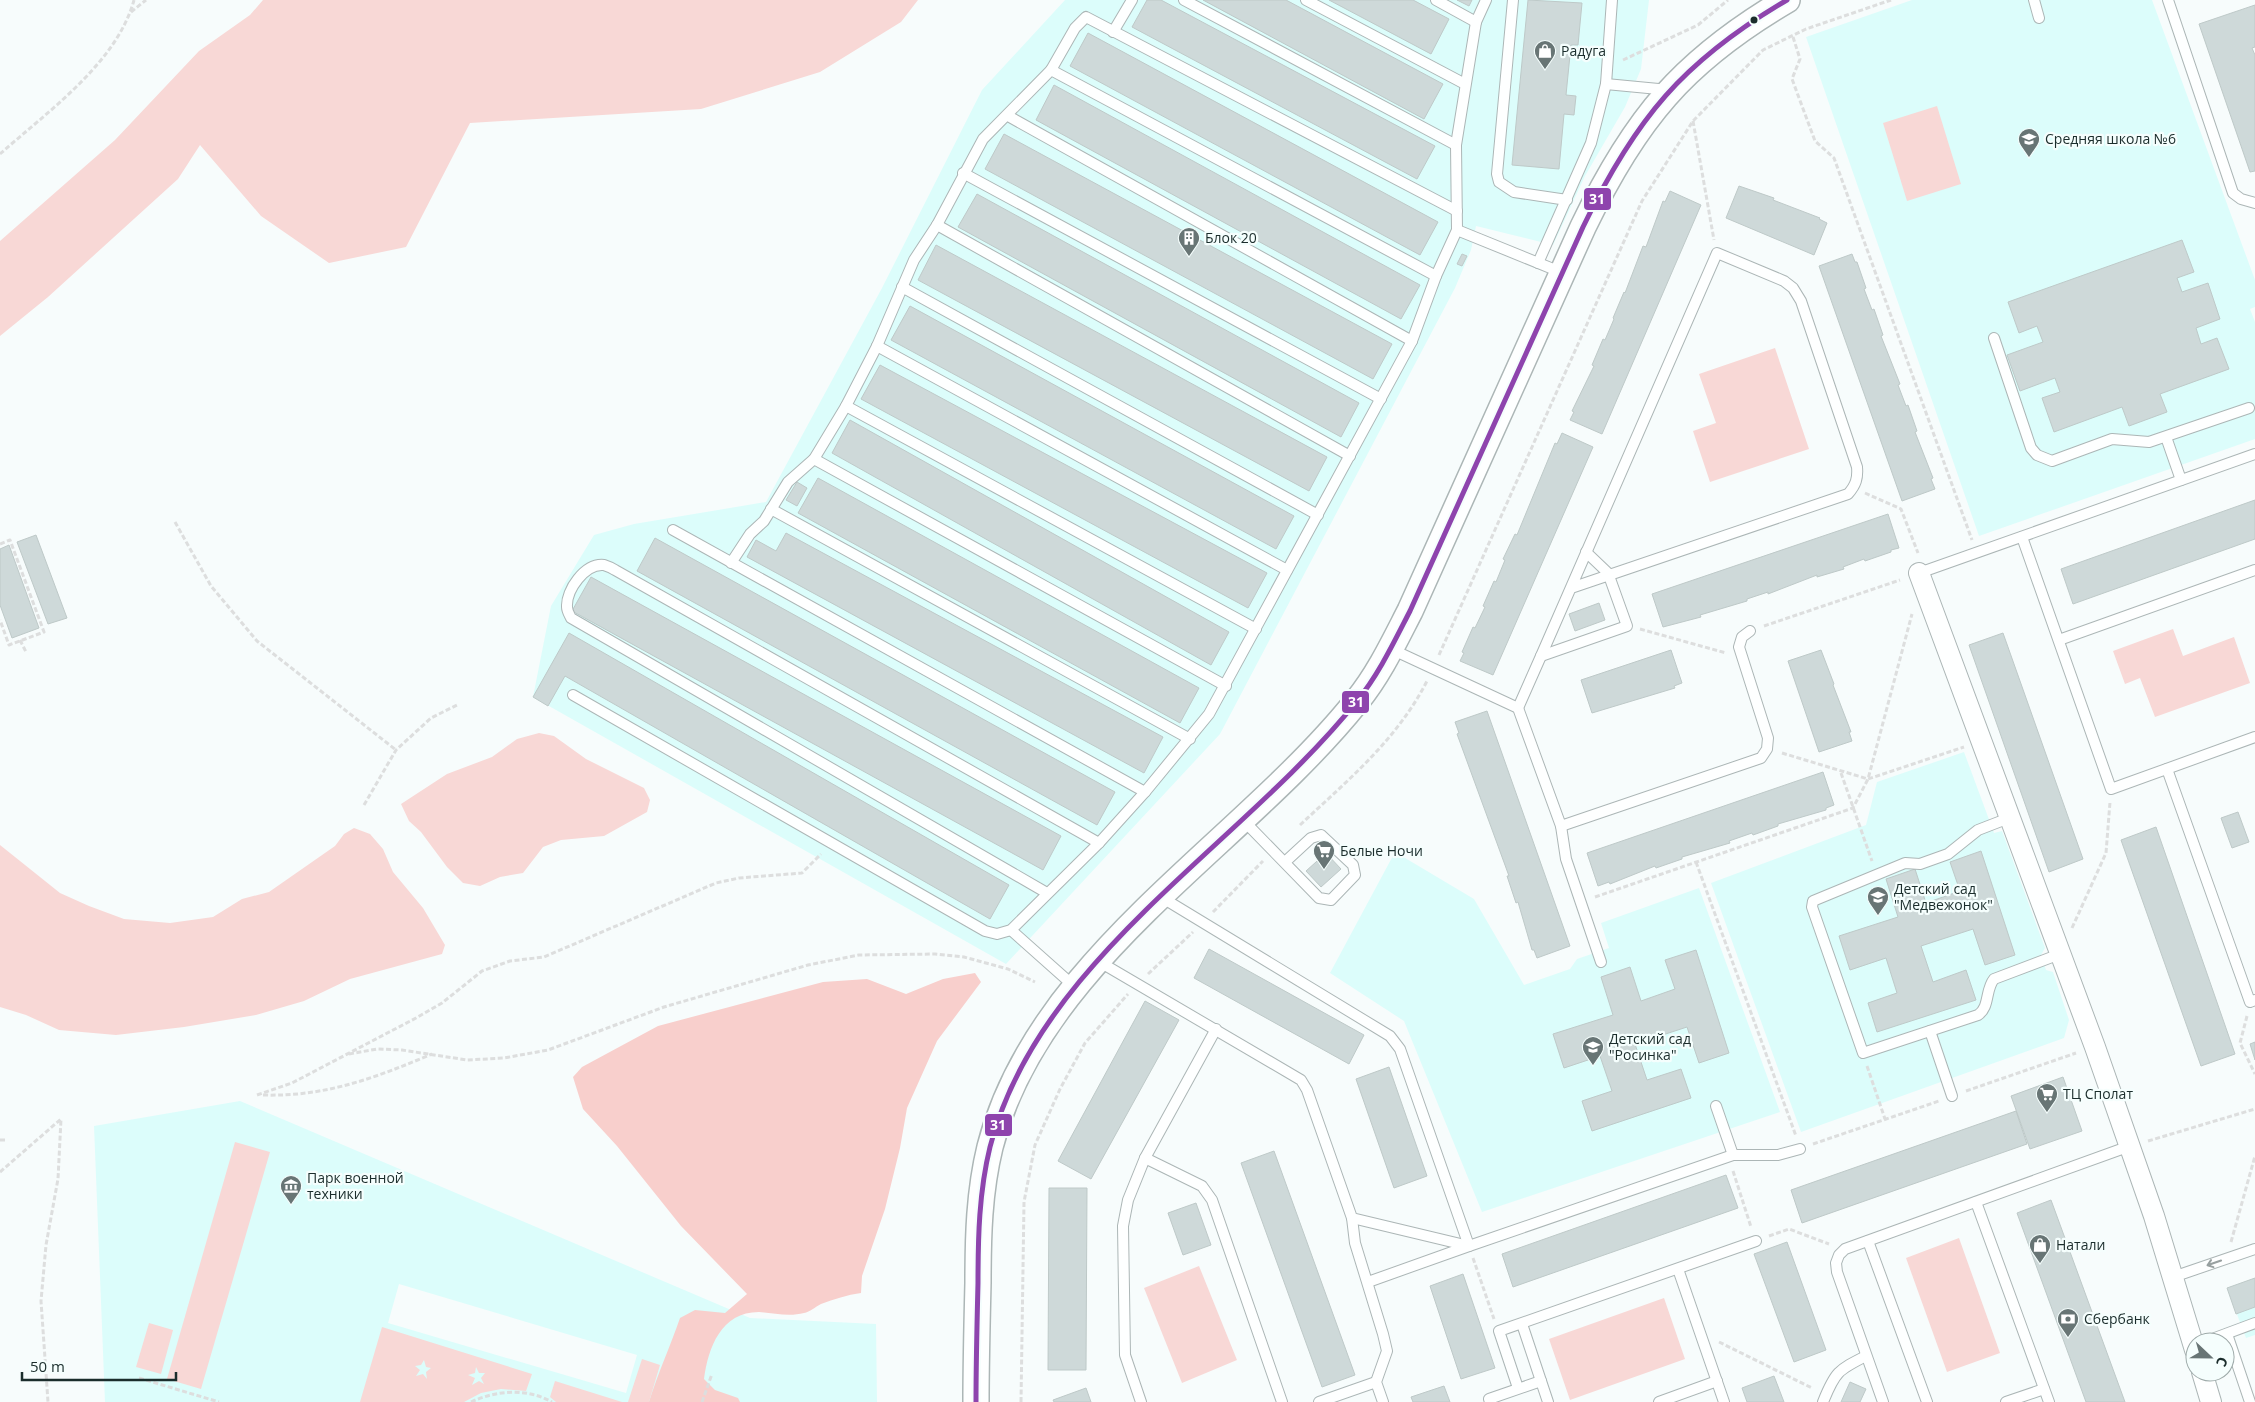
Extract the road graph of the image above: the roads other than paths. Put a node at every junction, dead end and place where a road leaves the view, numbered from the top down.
1 (1132, 0) edge
2 (1184, 0) edge
3 (1306, 0) edge
4 (1436, 0) edge
5 (1486, 0) edge
6 (1513, 0) edge
7 (1612, 0) edge
8 (1787, 0) edge
9 (2034, 0) edge
10 (2168, 0) edge
11 (2039, 18) dead end
12 (1476, 22) junction
13 (1114, 32) junction
14 (1051, 70) junction
15 (1464, 84) junction
16 (1606, 84) junction
17 (1670, 90) junction
18 (1008, 116) junction
19 (1456, 145) junction
20 (963, 173) junction
21 (1567, 200) junction
22 (2255, 203) edge
23 (1457, 211) junction
24 (937, 225) junction
25 (1457, 230) junction
26 (1538, 263) junction
27 (1563, 273) junction
28 (1436, 276) junction
29 (902, 287) junction
30 (1994, 338) dead end
31 (1412, 341) junction
32 (878, 346) junction
33 (1381, 399) junction
34 (846, 406) junction
35 (2249, 408) dead end
36 (2166, 437) junction
37 (2255, 454) edge
38 (1350, 456) junction
39 (814, 458) junction
40 (2181, 480) junction
41 (771, 509) junction
42 (1318, 515) junction
43 (673, 530) dead end
44 (2022, 536) junction
45 (1586, 552) junction
46 (731, 563) junction
47 (1287, 570) junction
48 (2255, 570) edge
49 (1922, 572) joint
50 (1608, 574) junction
51 (1570, 588) junction
52 (1256, 629) junction
53 (1750, 631) road end
54 (2059, 640) junction
55 (1391, 648) junction
56 (1541, 656) junction
57 (1226, 686) junction
58 (572, 695) dead end
59 (1518, 708) junction
60 (2255, 737) edge
61 (1190, 739) junction
62 (2167, 769) junction
63 (1145, 792) junction
64 (2009, 818) junction
65 (1242, 820) junction
66 (1561, 826) junction
67 (1099, 842) junction
68 (1284, 862) junction
69 (1047, 893) junction
70 (1162, 897) junction
71 (1010, 930) junction
72 (2060, 954) junction
73 (1098, 961) junction
74 (1601, 962) dead end
75 (1075, 987) junction
76 (2253, 1001) edge
77 (1216, 1029) junction
78 (1930, 1031) junction
79 (1952, 1096) dead end
80 (1716, 1106) dead end
81 (2130, 1146) junction
82 (1800, 1149) road end
83 (1730, 1156) junction
84 (1145, 1158) junction
85 (1976, 1202) junction
86 (1352, 1218) junction
87 (1868, 1240) junction
88 (1756, 1241) road end
89 (1469, 1246) junction
90 (2255, 1249) edge
91 (1678, 1269) junction
92 (2173, 1278) junction
93 (1368, 1282) junction
94 (2255, 1322) edge
95 (1522, 1324) junction
96 (2192, 1332) edge
97 (2232, 1332) edge
98 (1866, 1356) junction
99 (2235, 1358) edge
100 (1541, 1381) junction
101 (1717, 1381) junction
102 (1376, 1382) junction
103 (2205, 1382) edge
104 (1518, 1388) junction
105 (2044, 1389) junction
106 (1825, 1399) edge
107 (976, 1402) edge
108 (1141, 1402) edge
109 (1282, 1402) edge
110 (1319, 1402) edge
111 (1383, 1402) edge
112 (1490, 1402) edge
113 (1548, 1402) edge
114 (1660, 1402) edge
115 (1724, 1402) edge
116 (1883, 1402) edge
117 (1926, 1402) edge
118 (2006, 1402) edge
119 (2049, 1402) edge
120 (2211, 1402) edge
121 (2250, 1402) edge

1 - 13 lane
2 - 19 lane
3 - 15 lane
4 - 12 lane
5 - 12 lane
6 - 21 lane
7 - 16 lane
8 - 17 street
9 - 11 lane
10 - 22 lane
12 - 15 lane
13 - 14 lane
13 - 23 lane
14 - 18 lane
14 - 28 lane
15 - 19 lane
16 - 17 lane
16 - 21 lane
17 - 27 street
18 - 20 lane
18 - 31 lane
19 - 23 lane
20 - 24 lane
20 - 33 lane
21 - 26 lane
23 - 25 lane
24 - 29 lane
24 - 38 lane
25 - 26 lane
25 - 28 lane
26 - 27 lane
27 - 55 street
28 - 31 lane
29 - 32 lane
29 - 42 lane
30 - 36 lane
31 - 33 lane
32 - 34 lane
32 - 47 lane
33 - 38 lane
34 - 39 lane
34 - 52 lane
35 - 36 lane
36 - 40 lane
37 - 40 lane
38 - 42 lane
39 - 41 lane
39 - 57 lane
40 - 44 lane
41 - 46 lane
41 - 61 lane
42 - 47 lane
43 - 46 lane
44 - 49 lane
44 - 54 lane
45 - 50 lane
45 - 50 lane
45 - 51 lane
46 - 63 lane
47 - 52 lane
48 - 54 lane
49 - 64 street
50 - 51 lane
50 - 56 lane
51 - 56 lane
52 - 57 lane
53 - 66 lane
54 - 62 lane
55 - 59 lane
55 - 65 street
56 - 59 lane
57 - 61 lane
58 - 71 lane
59 - 66 lane
60 - 62 lane
61 - 63 lane
62 - 76 lane
63 - 67 lane
64 - 72 street
64 - 78 lane
65 - 68 lane
65 - 70 street
66 - 74 lane
67 - 69 lane
67 - 69 lane
68 - 68 lane
69 - 71 lane
70 - 73 street
70 - 89 lane
71 - 75 lane
72 - 78 lane
72 - 81 street
73 - 75 street
73 - 77 lane
75 - 107 street
77 - 84 lane
77 - 86 lane
78 - 79 lane
80 - 83 lane
81 - 85 lane
81 - 92 street
82 - 83 lane
83 - 89 lane
84 - 108 lane
84 - 109 lane
85 - 87 lane
85 - 105 lane
86 - 89 lane
86 - 93 lane
87 - 98 lane
87 - 117 lane
88 - 91 lane
89 - 93 lane
90 -> 92 lane
91 - 95 lane
91 - 101 lane
92 - 96 street
93 - 102 lane
94 - 97 lane
95 - 100 lane
95 - 104 lane
98 - 106 lane
98 - 116 lane
99 - 121 lane
100 - 104 lane
100 - 113 lane
101 - 114 lane
101 - 115 lane
102 - 110 lane
102 - 111 lane
103 - 120 street
104 - 112 lane
105 - 118 lane
105 - 119 lane

